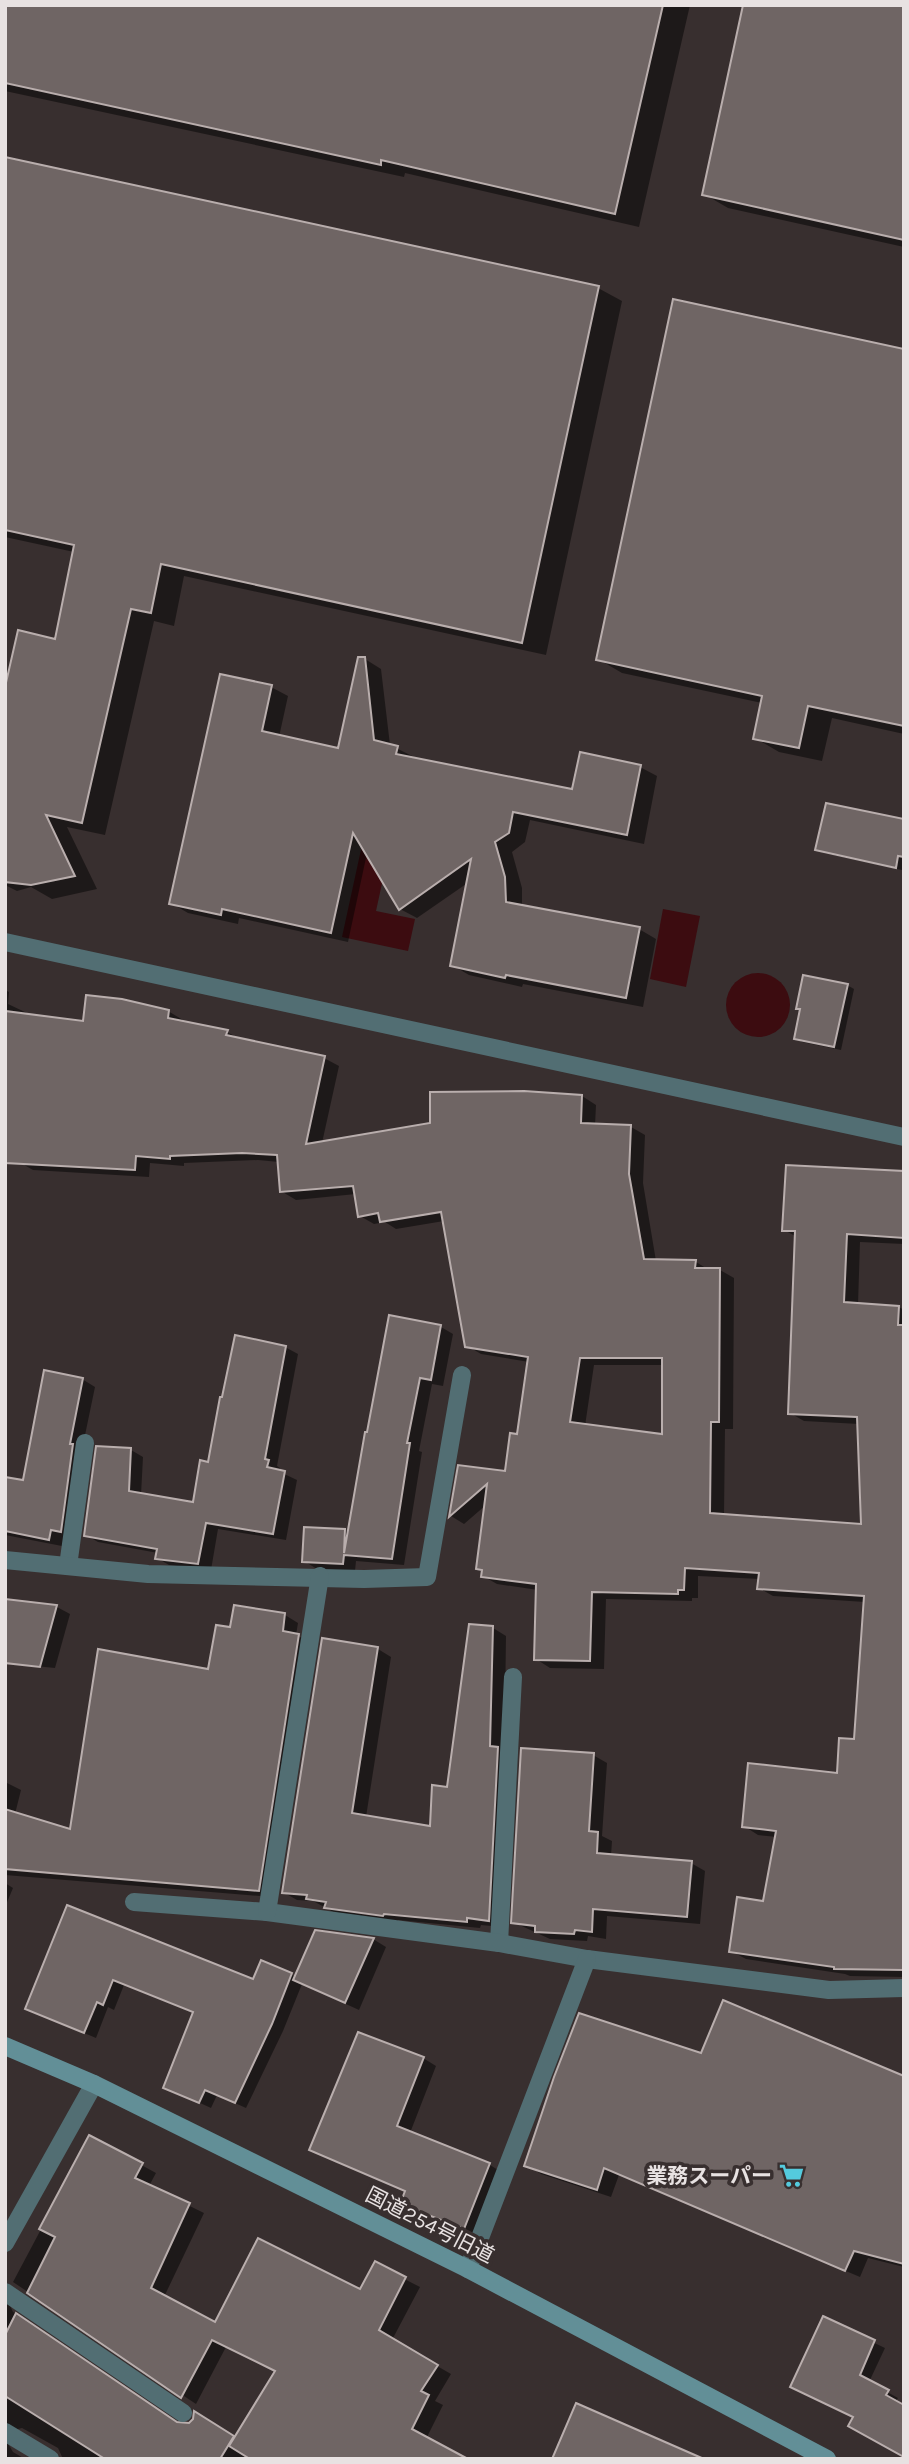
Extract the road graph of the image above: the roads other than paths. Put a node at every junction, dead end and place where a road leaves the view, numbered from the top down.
1 (5, 942) edge
2 (904, 1137) edge
3 (462, 1375) dead end
4 (85, 1443) dead end
5 (5, 1560) edge
6 (68, 1566) junction
7 (320, 1576) junction
8 (513, 1677) dead end
9 (134, 1902) dead end
10 (267, 1912) junction
11 (499, 1943) junction
12 (587, 1959) junction
13 (904, 1988) edge
14 (5, 2046) edge
15 (94, 2084) junction
16 (5, 2243) edge
17 (468, 2269) junction
18 (5, 2292) edge
19 (183, 2413) dead end
20 (5, 2432) edge
21 (50, 2459) edge
22 (827, 2459) edge

1 - 2 street
3 - 7 street
4 - 6 street
5 - 6 street
6 - 7 street
7 - 10 street
8 - 11 street
9 - 10 street
10 - 11 street
11 - 12 street
12 - 13 street
12 - 17 street
14 - 15 street, 国道254号旧道
15 - 16 street
15 - 17 street, 国道254号旧道
17 - 22 street, 国道254号旧道
18 - 19 street
20 - 21 street

